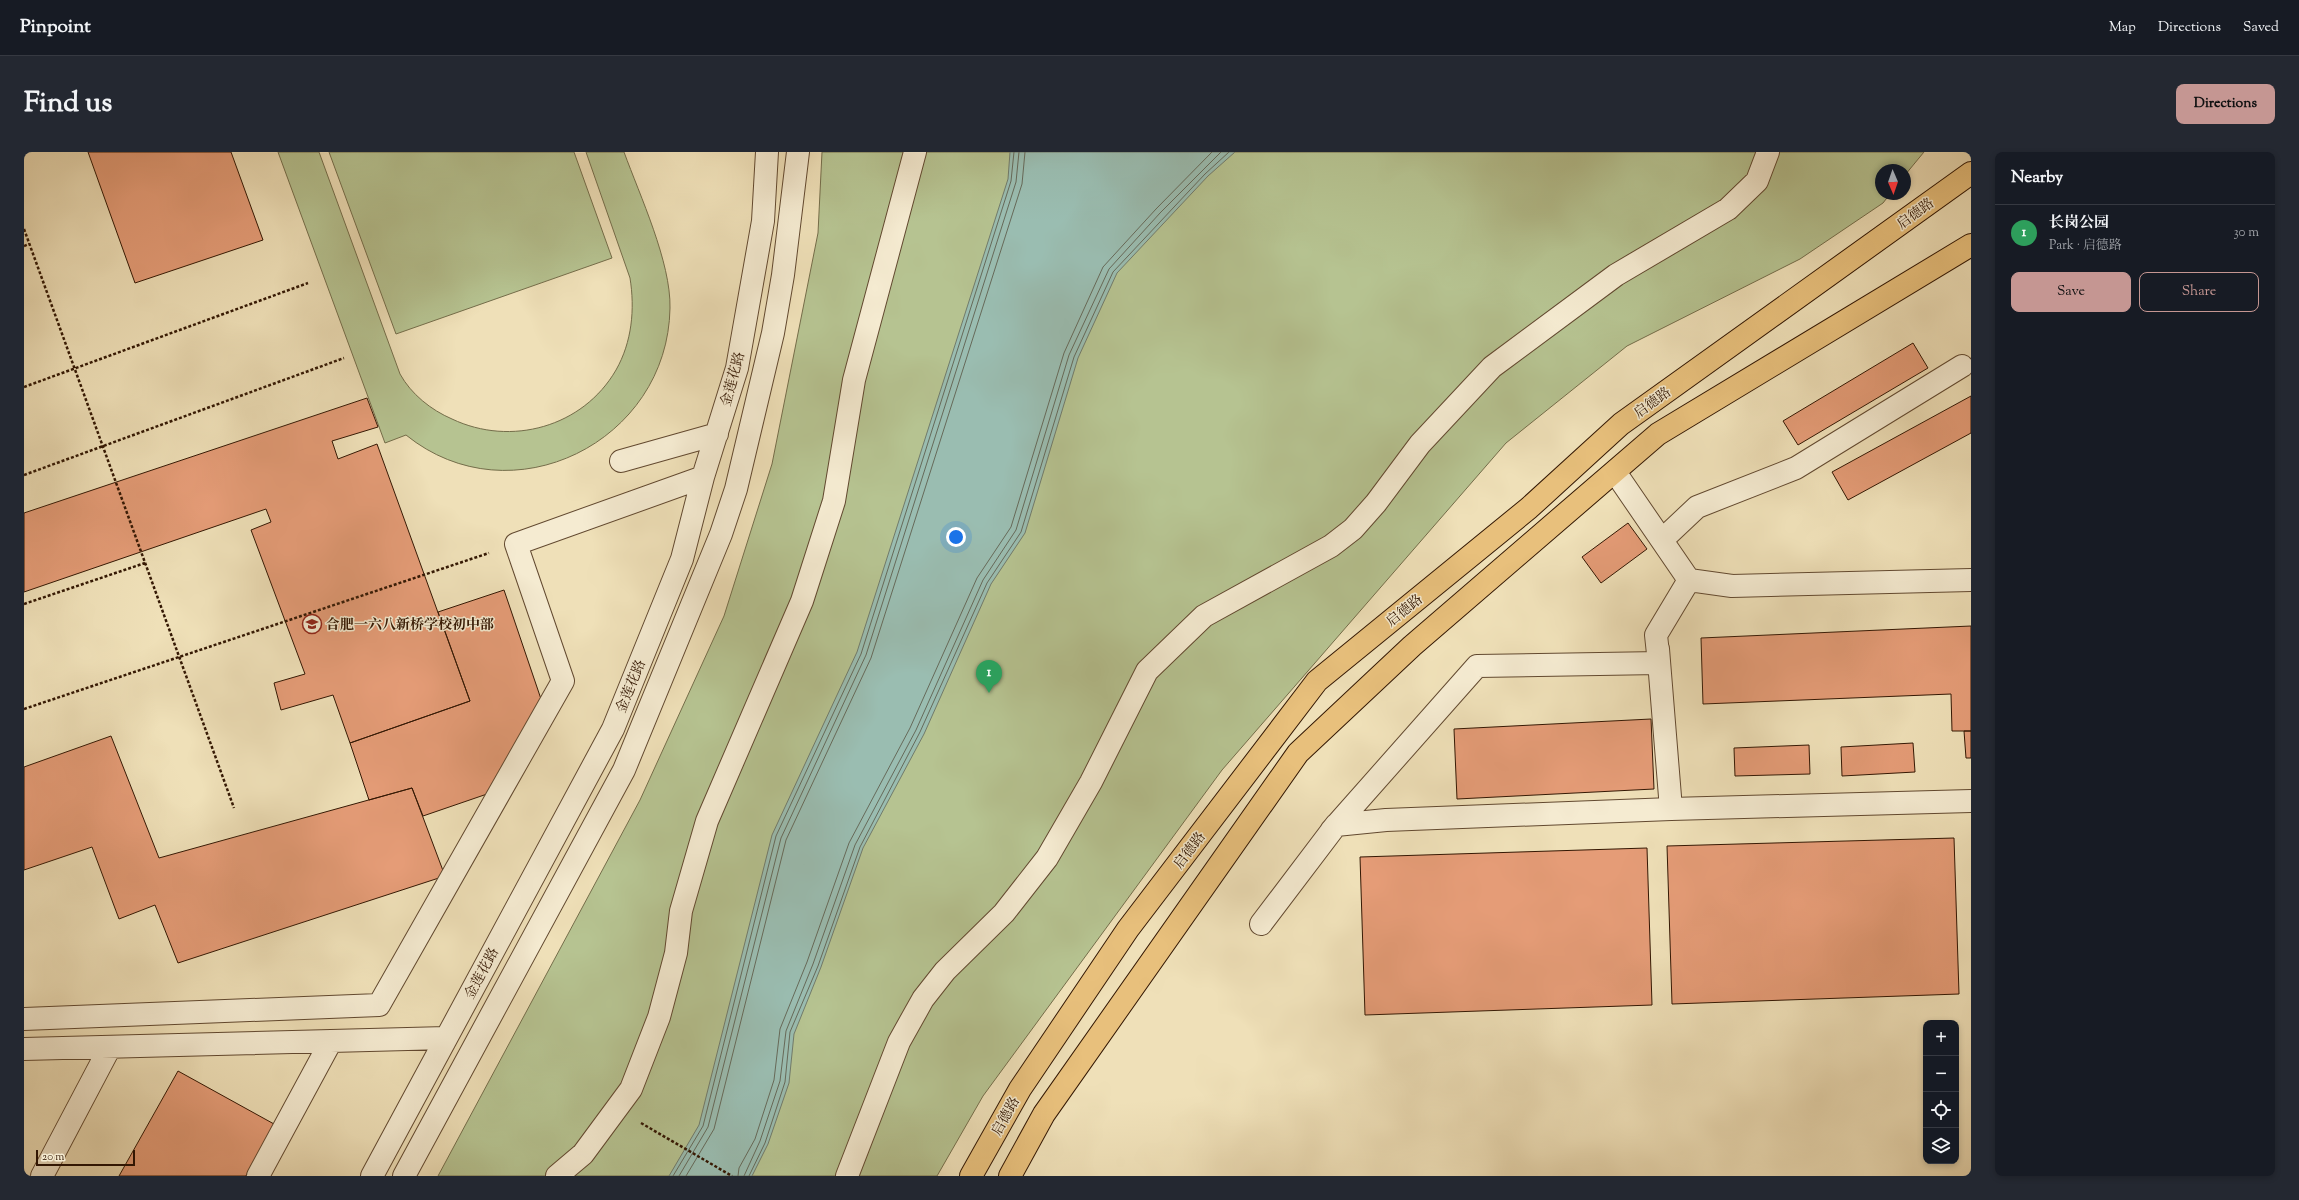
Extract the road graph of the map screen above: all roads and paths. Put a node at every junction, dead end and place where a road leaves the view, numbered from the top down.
1 (767, 152) edge
2 (798, 152) edge
3 (915, 152) edge
4 (1768, 152) edge
5 (1971, 173) edge
6 (24, 229) edge
7 (29, 244) junction
8 (1971, 245) edge
9 (24, 246) edge
10 (308, 283) dead end
11 (344, 358) dead end
12 (1962, 366) dead end
13 (75, 368) junction
14 (24, 387) edge
15 (717, 434) junction
16 (103, 446) junction
17 (621, 461) dead end
18 (1614, 472) junction
19 (24, 475) edge
20 (703, 477) junction
21 (1662, 540) junction
22 (516, 544) junction
23 (145, 563) junction
24 (1689, 580) junction
25 (1971, 580) edge
26 (24, 604) edge
27 (179, 657) junction
28 (1659, 663) junction
29 (24, 709) edge
30 (1971, 801) edge
31 (234, 808) dead end
32 (1671, 809) junction
33 (1336, 825) junction
34 (1261, 924) dead end
35 (24, 1019) edge
36 (446, 1038) junction
37 (330, 1041) junction
38 (110, 1047) junction
39 (24, 1049) edge
40 (615, 1112) junction
41 (42, 1176) edge
42 (258, 1176) edge
43 (372, 1176) edge
44 (404, 1176) edge
45 (557, 1176) edge
46 (732, 1176) edge
47 (847, 1176) edge
48 (971, 1176) edge
49 (1010, 1176) edge

1 - 15 street, 金莲花路
2 - 44 street, 金莲花路
3 - 40 street
4 - 47 street
5 - 48 main road, 启德路
6 - 7 path
7 - 9 path
7 - 13 path
8 - 18 main road
10 - 13 path
11 - 16 path
12 - 21 street
13 - 14 path
13 - 16 path
15 - 17 street
15 - 20 street, 金莲花路
16 - 19 path
16 - 23 path
18 - 21 street
18 - 49 main road
20 - 22 street
20 - 36 street, 金莲花路
21 - 24 street
22 - 27 path
22 - 35 street
23 - 26 path
23 - 27 path
24 - 25 street
24 - 28 street
27 - 29 path
27 - 31 path
28 - 32 street
28 - 33 street
30 - 32 street
32 - 33 street
33 - 34 street
36 - 37 street
36 - 43 street, 金莲花路
37 - 38 street
37 - 42 street
38 - 39 street
38 - 41 street
40 - 45 street
40 - 46 path

